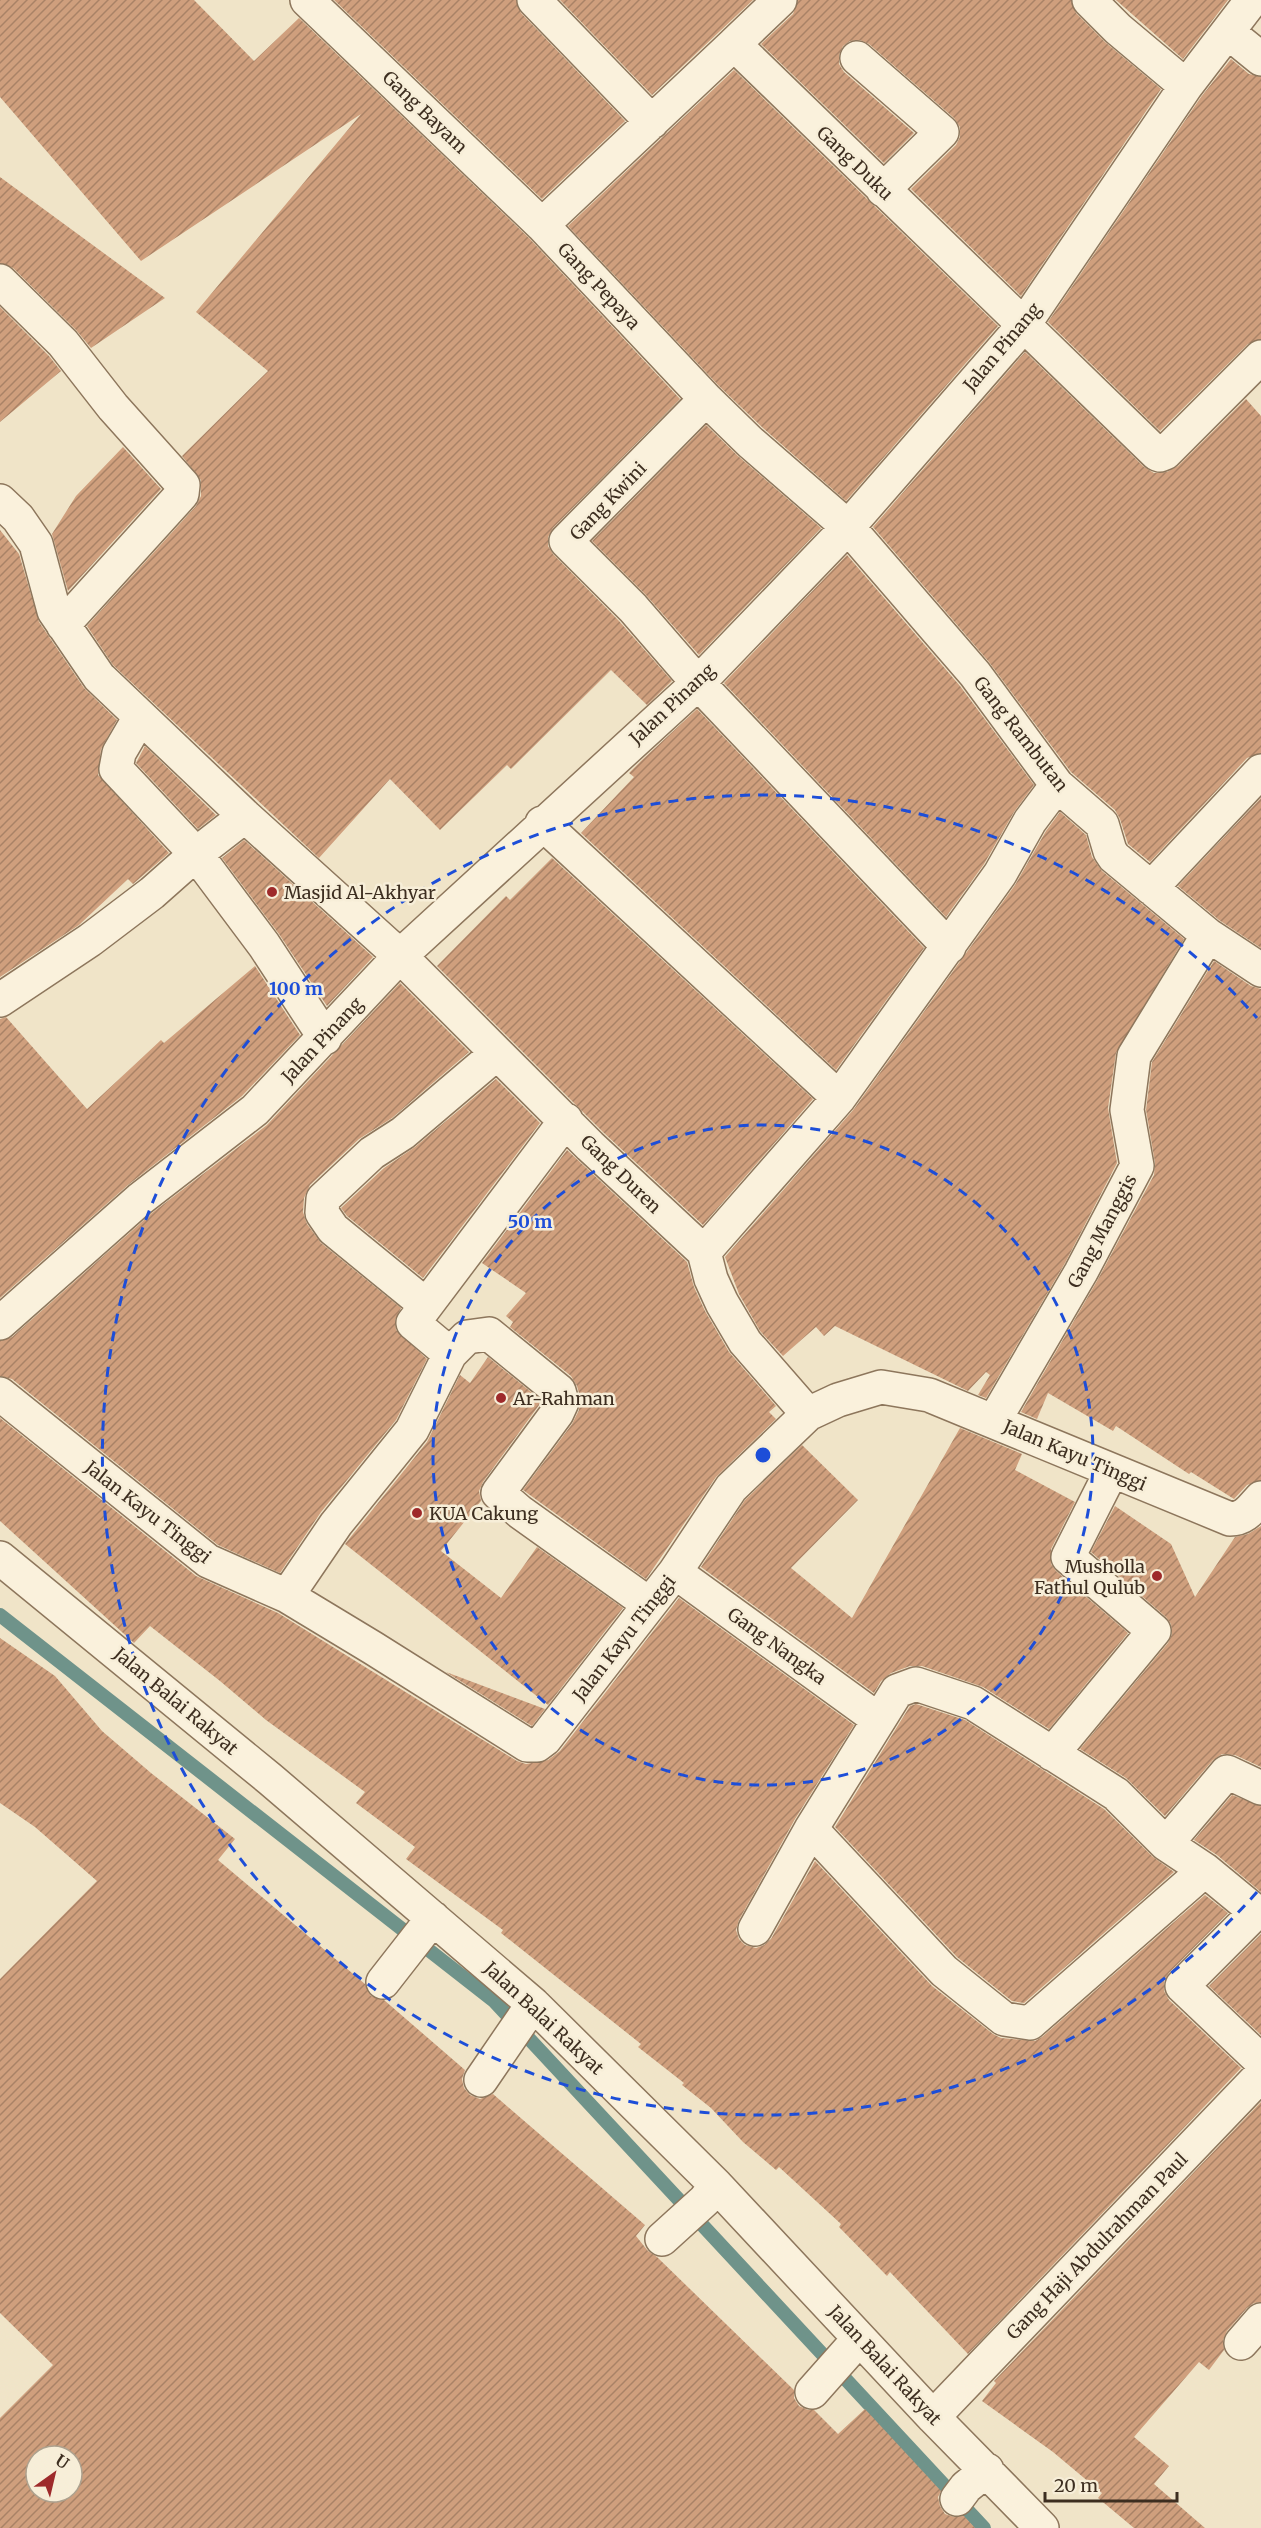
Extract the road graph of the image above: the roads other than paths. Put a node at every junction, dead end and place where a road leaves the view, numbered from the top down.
1 (307, 0) edge
2 (534, 0) edge
3 (780, 0) edge
4 (1089, 0) edge
5 (1252, 0) edge
6 (1229, 33) junction
7 (734, 44) junction
8 (857, 58) dead end
9 (1261, 59) edge
10 (1186, 86) junction
11 (652, 122) junction
12 (883, 190) junction
13 (542, 225) junction
14 (0, 281) edge
15 (1023, 326) junction
16 (1261, 357) edge
17 (706, 399) junction
18 (0, 501) edge
19 (848, 527) junction
20 (63, 625) junction
21 (698, 683) junction
22 (140, 717) junction
23 (1261, 771) edge
24 (1057, 785) junction
25 (245, 816) junction
26 (542, 823) junction
27 (196, 854) junction
28 (1151, 888) junction
29 (1208, 935) junction
30 (949, 947) junction
31 (400, 956) junction
32 (1261, 970) edge
33 (0, 1000) edge
34 (325, 1038) junction
35 (496, 1054) junction
36 (839, 1098) junction
37 (566, 1120) junction
38 (704, 1252) junction
39 (426, 1305) junction
40 (0, 1323) edge
41 (450, 1354) junction
42 (0, 1394) edge
43 (808, 1414) junction
44 (994, 1420) junction
45 (1111, 1472) junction
46 (1254, 1518) edge
47 (0, 1558) edge
48 (675, 1572) junction
49 (287, 1596) junction
50 (649, 1604) junction
51 (879, 1720) junction
52 (1052, 1754) junction
53 (1261, 1788) edge
54 (811, 1829) junction
55 (1166, 1845) junction
56 (1205, 1870) junction
57 (427, 1927) junction
58 (755, 1929) dead end
59 (389, 1975) dead end
60 (527, 2013) junction
61 (1261, 2061) edge
62 (485, 2074) dead end
63 (1261, 2075) edge
64 (711, 2193) junction
65 (670, 2232) dead end
66 (933, 2416) junction
67 (1042, 2528) edge

1 - 13 street, Gang Bayam
2 - 11 street
3 - 7 street
4 - 10 street
5 - 6 street, Jalan Pinang
6 - 9 street
6 - 10 street, Jalan Pinang
7 - 11 street
7 - 12 street, Gang Duku
8 - 12 street
10 - 15 street, Jalan Pinang
11 - 13 street
12 - 15 street, Gang Duku
13 - 17 street, Gang Pepaya
14 - 20 street
15 - 16 street, Gang Duku
15 - 19 street, Jalan Pinang
17 - 19 street, Gang Pepaya
17 - 21 street, Gang Kwini
18 - 20 street, Gang Duren
19 - 21 street, Jalan Pinang
19 - 24 street, Gang Rambutan
20 - 22 street, Gang Duren
21 - 26 street, Jalan Pinang
21 - 30 street
22 - 25 street, Gang Duren
22 - 27 street
23 - 28 street
24 - 28 street, Gang Rambutan
24 - 30 street
25 - 27 street
25 - 31 street, Gang Duren
26 - 31 street, Jalan Pinang
26 - 36 street
27 - 33 street
27 - 34 street
28 - 29 street, Gang Rambutan
29 - 32 street, Gang Rambutan
29 - 44 street, Gang Manggis
30 - 36 street
31 - 34 street, Jalan Pinang
31 - 35 street, Gang Duren
34 - 40 street, Jalan Pinang
35 - 37 street, Gang Duren
35 - 39 street
36 - 38 street
37 - 38 street, Gang Duren
37 - 39 street
38 - 43 street
39 - 41 street
41 - 49 street
41 - 50 street
42 - 49 street, Jalan Kayu Tinggi
43 - 44 street, Jalan Kayu Tinggi
43 - 48 street, Jalan Kayu Tinggi
44 - 45 street, Jalan Kayu Tinggi
45 - 46 street, Jalan Kayu Tinggi
45 - 52 street
47 - 57 street, Jalan Balai Rakyat
48 - 50 street, Jalan Kayu Tinggi
48 - 51 street, Gang Nangka
49 - 50 street, Jalan Kayu Tinggi
51 - 52 street
51 - 54 street
52 - 55 street
53 - 55 street
54 - 56 street
54 - 58 street
55 - 56 street
56 - 61 street
57 - 59 street
57 - 60 street, Jalan Balai Rakyat
60 - 62 street
60 - 64 street, Jalan Balai Rakyat
63 - 66 street, Gang Haji Abdulrahman Paul
64 - 65 street
64 - 66 street, Jalan Balai Rakyat
66 - 67 street, Jalan Balai Rakyat

